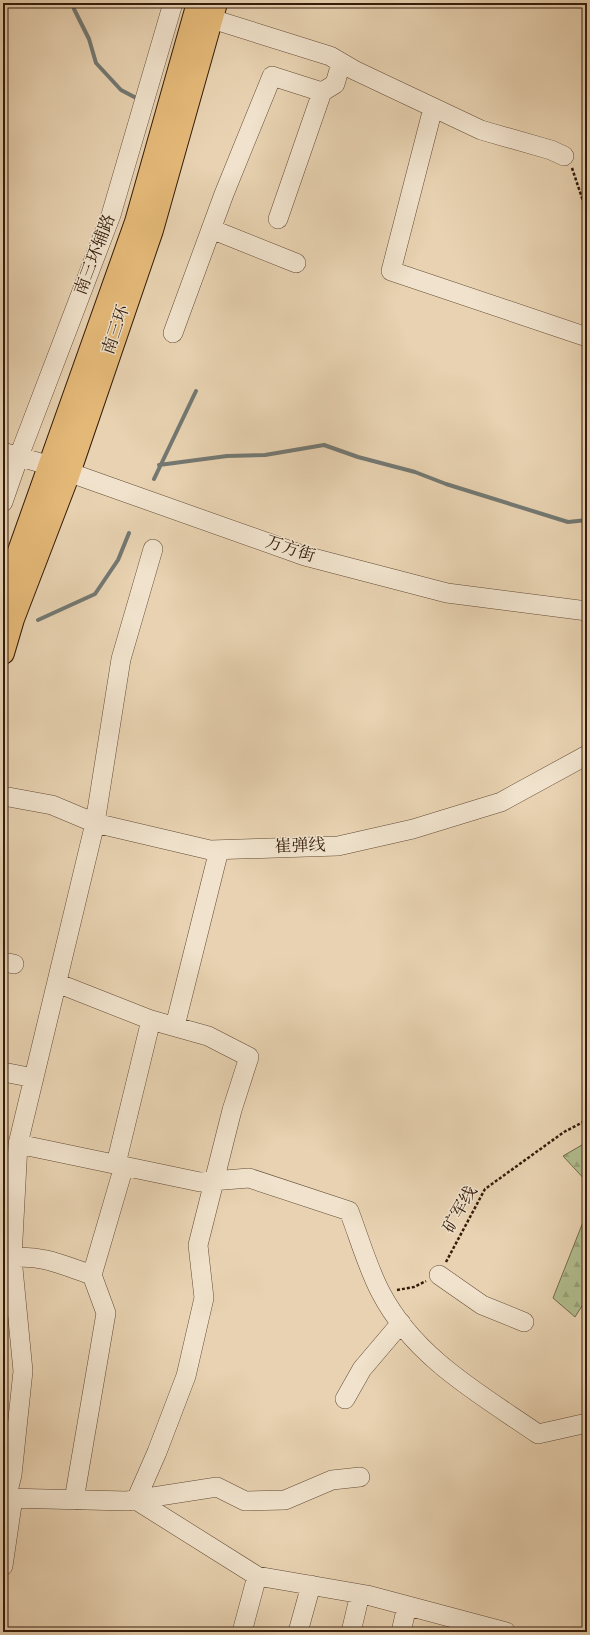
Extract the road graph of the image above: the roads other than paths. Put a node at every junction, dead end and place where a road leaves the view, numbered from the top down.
1 (173, 3) edge
2 (209, 8) edge
3 (341, 63) junction
4 (322, 92) junction
5 (433, 108) junction
6 (564, 156) road end
7 (278, 219) dead end
8 (211, 229) junction
9 (296, 263) dead end
10 (173, 333) dead end
11 (587, 337) edge
12 (11, 454) edge
13 (60, 469) junction
14 (3, 502) edge
15 (153, 550) dead end
16 (3, 596) edge
17 (587, 611) edge
18 (3, 653) edge
19 (587, 755) edge
20 (3, 796) edge
21 (95, 823) junction
22 (219, 850) junction
23 (57, 983) junction
24 (151, 1020) junction
25 (175, 1026) junction
26 (3, 1072) edge
27 (34, 1078) junction
28 (18, 1144) junction
29 (120, 1165) junction
30 (216, 1181) junction
31 (9, 1252) edge
32 (439, 1274) road end
33 (92, 1275) junction
34 (524, 1322) dead end
35 (400, 1323) junction
36 (346, 1399) dead end
37 (587, 1423) edge
38 (360, 1477) dead end
39 (74, 1500) junction
40 (136, 1500) junction
41 (7, 1502) edge
42 (3, 1566) edge
43 (257, 1576) junction
44 (311, 1585) junction
45 (360, 1594) junction
46 (407, 1606) junction
47 (242, 1632) edge
48 (298, 1632) edge
49 (351, 1632) edge
50 (401, 1632) edge
51 (506, 1632) edge

1 - 12 street, 南三环辅路
2 - 3 street
2 - 13 main road, 南三环
3 - 4 street
3 - 5 street
4 - 7 street
4 - 8 street
5 - 6 street
5 - 11 street
8 - 9 street
8 - 10 street
12 - 13 street, 万方街
12 - 14 street, 南三环辅路
13 - 16 main road, 南三环
13 - 17 street, 万方街
13 - 18 main road, 南三环
15 - 21 street
19 - 22 street, 崔弹线
20 - 21 street, 崔弹线
21 - 22 street, 崔弹线
21 - 23 street
22 - 25 street
23 - 24 street
23 - 27 street
24 - 25 street
24 - 29 street
25 - 30 street
26 - 27 street
27 - 28 street
28 - 29 street
28 - 31 street
29 - 30 street
29 - 33 street
30 - 35 street
30 - 40 street
31 - 33 street
31 - 41 street
32 - 34 street
33 - 39 street
35 - 36 street
35 - 37 street
38 - 40 street
39 - 40 street
39 - 41 street
40 - 43 street
41 - 42 street
43 - 44 street
43 - 47 street
44 - 45 street
44 - 48 street
45 - 46 street
45 - 49 street
46 - 50 street
46 - 51 street

